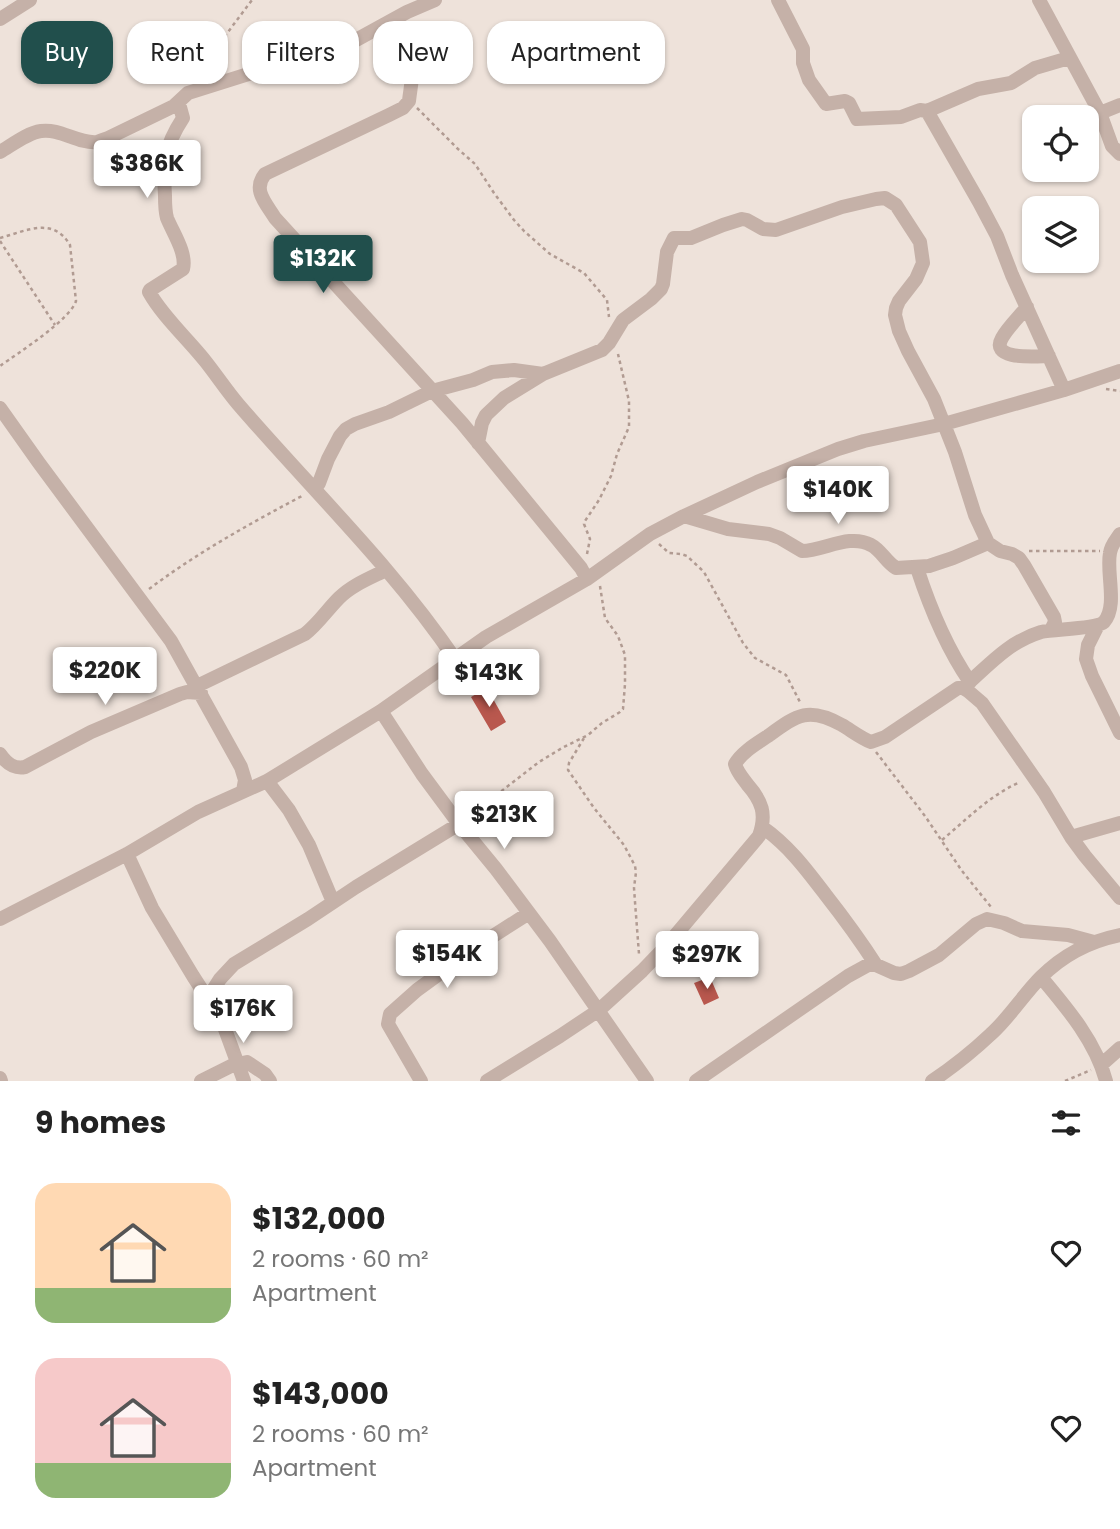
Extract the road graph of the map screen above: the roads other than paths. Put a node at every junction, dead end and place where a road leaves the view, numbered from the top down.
1 (30, 0) edge
2 (435, 0) edge
3 (778, 0) edge
4 (1039, 0) edge
5 (0, 19) edge
6 (391, 21) edge
7 (373, 31) edge
8 (1069, 58) junction
9 (411, 84) edge
10 (181, 99) junction
11 (1120, 104) edge
12 (927, 111) junction
13 (1100, 113) junction
14 (0, 152) edge
15 (1120, 154) edge
16 (1027, 307) junction
17 (1049, 356) junction
18 (1120, 371) edge
19 (543, 374) junction
20 (1064, 390) junction
21 (432, 391) junction
22 (0, 408) edge
23 (944, 424) junction
24 (478, 443) junction
25 (315, 489) junction
26 (684, 516) junction
27 (1120, 534) edge
28 (988, 543) junction
29 (917, 568) junction
30 (386, 570) junction
31 (589, 573) junction
32 (1115, 606) edge
33 (1098, 625) junction
34 (1051, 630) junction
35 (455, 659) junction
36 (966, 685) junction
37 (199, 690) junction
38 (381, 712) junction
39 (1120, 733) edge
40 (0, 754) edge
41 (14, 768) junction
42 (0, 776) edge
43 (267, 781) junction
44 (243, 791) junction
45 (1120, 823) edge
46 (459, 824) junction
47 (762, 827) junction
48 (1071, 837) junction
49 (127, 854) junction
50 (1120, 898) edge
51 (333, 902) junction
52 (529, 913) junction
53 (0, 919) edge
54 (1120, 934) edge
55 (1094, 942) junction
56 (876, 965) junction
57 (1041, 977) junction
58 (208, 998) junction
59 (599, 1010) junction
60 (1120, 1048) edge
61 (238, 1063) junction
62 (1101, 1065) junction
63 (201, 1081) edge
64 (244, 1081) edge
65 (270, 1081) edge
66 (421, 1081) edge
67 (487, 1081) edge
68 (646, 1081) edge
69 (696, 1081) edge
70 (932, 1081) edge
71 (1106, 1081) edge

1 - 5 street
2 - 6 street
3 - 12 street
4 - 8 street
7 - 10 street
8 - 12 street
8 - 13 street
9 - 21 street
10 - 14 street
10 - 25 street
11 - 13 street
12 - 16 street
13 - 15 street
16 - 17 street
16 - 17 street
17 - 20 street
18 - 20 street
19 - 21 street
19 - 23 street
19 - 24 street
20 - 23 street
21 - 24 street
21 - 25 street
22 - 37 street
23 - 26 street
23 - 28 street
24 - 31 street
25 - 30 street
26 - 29 street
26 - 31 street
27 - 32 street
28 - 29 street
28 - 34 street
29 - 36 street
30 - 35 street
30 - 37 street
31 - 35 street
32 - 33 street
33 - 34 street
33 - 39 street
34 - 36 street
35 - 38 street
36 - 47 street
36 - 48 street
37 - 41 street
37 - 44 street
38 - 43 street
38 - 46 street
40 - 41 street
41 - 42 street
43 - 44 street
43 - 51 street
44 - 49 street
45 - 48 street
46 - 51 street
46 - 52 street
47 - 56 street
47 - 59 street
48 - 50 street
49 - 53 street
49 - 58 street
51 - 58 street
52 - 59 street
52 - 66 street
54 - 55 street
55 - 56 street
55 - 57 street
56 - 69 street
57 - 62 street
57 - 70 street
58 - 61 street
59 - 67 street
59 - 68 street
60 - 62 street
61 - 63 street
61 - 64 street
61 - 65 street
62 - 71 street

